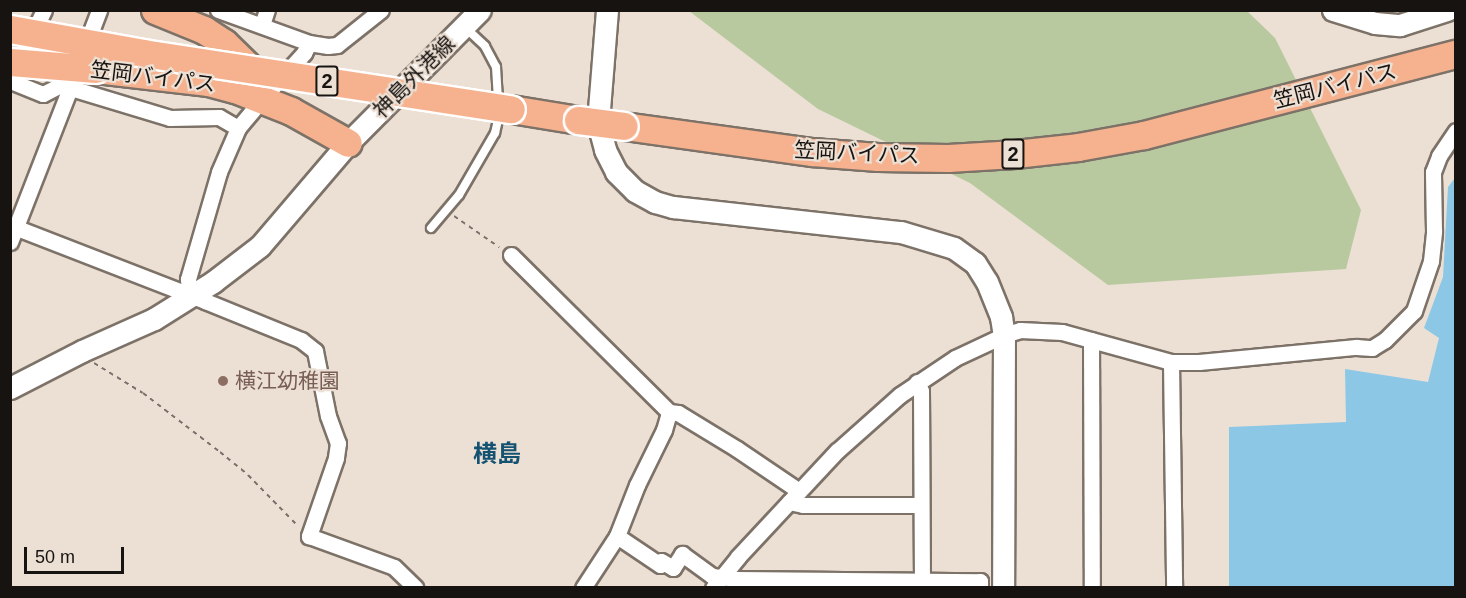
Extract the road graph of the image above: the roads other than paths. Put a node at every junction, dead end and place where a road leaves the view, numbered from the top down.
1 (44, 10) edge
2 (99, 10) edge
3 (155, 10) edge
4 (218, 10) edge
5 (381, 10) edge
6 (480, 10) edge
7 (607, 10) edge
8 (1333, 10) edge
9 (1447, 10) edge
10 (265, 18) edge
11 (465, 27) junction
12 (10, 28) edge
13 (10, 42) edge
14 (309, 43) junction
15 (143, 53) junction
16 (1455, 54) edge
17 (10, 62) edge
18 (70, 87) junction
19 (266, 95) junction
20 (238, 128) junction
21 (1455, 131) edge
22 (348, 143) junction
23 (17, 228) junction
24 (432, 228) dead end
25 (10, 242) edge
26 (511, 255) road end
27 (190, 296) junction
28 (1004, 335) junction
29 (1091, 340) junction
30 (1172, 362) junction
31 (917, 382) junction
32 (10, 388) edge
33 (669, 412) junction
34 (794, 497) junction
35 (921, 505) junction
36 (618, 536) junction
37 (922, 581) junction
38 (718, 583) edge
39 (416, 588) edge
40 (583, 588) edge
41 (980, 588) edge
42 (1003, 588) edge
43 (1092, 588) edge
44 (1173, 588) edge

1 - 18 street
2 - 18 street
3 - 19 highway, 笠岡バイパス / 2
4 - 10 street
5 - 14 street
6 - 11 street, 神島外港線
7 - 28 street
8 - 9 street
10 - 14 street
11 - 22 street, 神島外港線
11 - 24 lane
12 - 15 highway, 2, bridge
13 - 15 highway, 2, bridge
14 - 19 street
15 - 16 highway, 笠岡バイパス / 2, bridge
17 - 19 highway, 笠岡バイパス / 2, bridge
18 - 20 street
18 - 23 street
19 - 20 street
19 - 22 highway, 笠岡バイパス / 2
20 - 27 street
21 - 30 street
22 - 27 street, 神島外港線
23 - 25 street
23 - 27 street
26 - 33 street
27 - 32 street, 神島外港線
27 - 39 street
28 - 29 street
28 - 31 street
28 - 42 street
29 - 30 street
29 - 43 street
30 - 44 street
31 - 34 street
31 - 35 street
33 - 34 street
33 - 36 street
34 - 35 street
34 - 38 street
35 - 37 street
36 - 38 street
36 - 40 street
37 - 38 street
37 - 41 street

